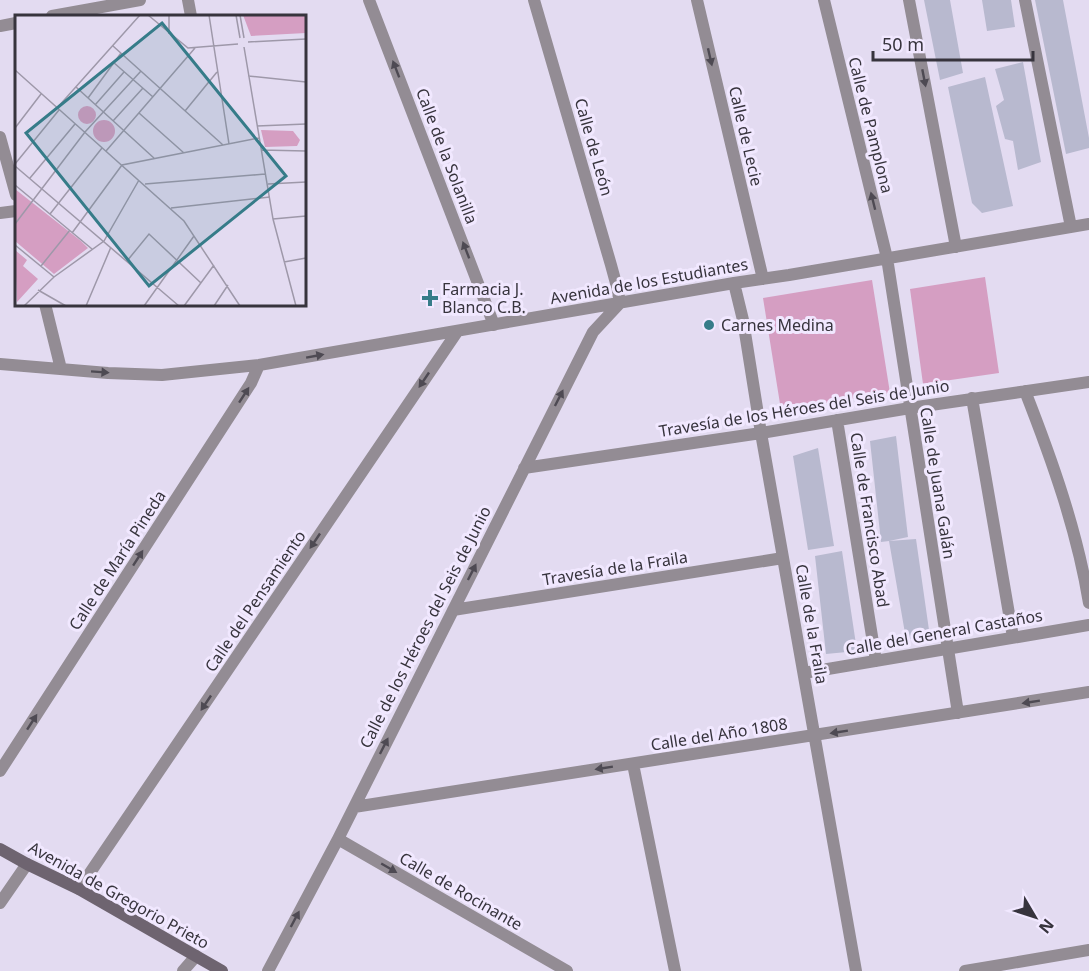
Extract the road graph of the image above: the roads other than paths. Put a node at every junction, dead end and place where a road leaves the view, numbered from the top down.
1 (140, 0) edge
2 (188, 0) edge
3 (369, 0) edge
4 (534, 0) edge
5 (697, 0) edge
6 (824, 0) edge
7 (909, 0) edge
8 (1024, 0) edge
9 (58, 15) edge
10 (191, 15) edge
11 (15, 23) edge
12 (0, 26) edge
13 (0, 137) edge
14 (15, 191) edge
15 (15, 211) edge
16 (0, 213) edge
17 (1089, 224) edge
18 (1071, 227) junction
19 (956, 246) junction
20 (887, 258) junction
21 (763, 279) junction
22 (734, 283) junction
23 (620, 303) junction
24 (45, 306) edge
25 (494, 325) junction
26 (457, 332) junction
27 (0, 364) edge
28 (259, 365) junction
29 (61, 369) junction
30 (1089, 382) edge
31 (1024, 391) junction
32 (972, 399) junction
33 (910, 408) junction
34 (837, 420) junction
35 (761, 433) junction
36 (524, 468) junction
37 (783, 558) junction
38 (1089, 603) edge
39 (453, 610) junction
40 (1089, 625) edge
41 (1013, 637) junction
42 (947, 649) junction
43 (876, 661) junction
44 (804, 673) junction
45 (1089, 692) edge
46 (958, 713) junction
47 (815, 736) junction
48 (633, 764) junction
49 (0, 771) edge
50 (354, 807) junction
51 (338, 839) junction
52 (0, 849) edge
53 (27, 864) junction
54 (79, 889) junction
55 (0, 903) edge
56 (1089, 950) edge
57 (196, 956) junction
58 (1020, 966) edge
59 (183, 971) edge
60 (222, 971) edge
61 (268, 971) edge
62 (567, 971) edge
63 (675, 971) edge
64 (856, 971) edge
65 (965, 971) edge

1 - 9 street
2 - 10 street
25 -> 3 street, Calle de la Solanilla
4 - 23 street, Calle de León
5 -> 21 street, Calle de Lecie
20 -> 6 street, Calle de Pamplona
7 -> 19 street
8 - 18 street
11 - 12 street
13 - 14 street
15 - 16 street
17 - 18 street, Avenida de los Estudiantes
18 - 19 street, Avenida de los Estudiantes
19 - 20 street, Avenida de los Estudiantes
20 - 21 street, Avenida de los Estudiantes
20 - 33 street, Calle de Juana Galán
21 - 22 street, Avenida de los Estudiantes
22 - 23 street, Avenida de los Estudiantes
22 - 35 street, Calle de la Fraila
23 - 25 street, Avenida de los Estudiantes
36 -> 23 street, Calle de los Héroes del Seis de Junio
24 - 29 street
25 - 26 street, Avenida de los Estudiantes
28 -> 26 street, Avenida de los Estudiantes
26 -> 54 street, Calle del Pensamiento
27 - 29 street, Avenida de los Estudiantes
29 -> 28 street, Avenida de los Estudiantes
49 -> 28 street, Calle de María Pineda
30 - 31 street, Travesía de los Héroes del Seis de Junio
31 - 32 street, Travesía de los Héroes del Seis de Junio
31 - 38 street
32 - 33 street, Travesía de los Héroes del Seis de Junio
32 - 41 street
33 - 34 street, Travesía de los Héroes del Seis de Junio
33 - 42 street, Calle de Juana Galán
34 - 35 street, Travesía de los Héroes del Seis de Junio
34 - 43 street, Calle de Francisco Abad
35 - 36 street, Travesía de los Héroes del Seis de Junio
35 - 37 street, Calle de la Fraila
39 -> 36 street, Calle de los Héroes del Seis de Junio
37 - 39 street, Travesía de la Fraila
37 - 44 street, Calle de la Fraila
50 -> 39 street, Calle de los Héroes del Seis de Junio
40 - 41 street, Calle del General Castaños
41 - 42 street, Calle del General Castaños
42 - 43 street, Calle del General Castaños
42 - 46 street, Calle de Juana Galán
43 - 44 street, Calle del General Castaños
44 - 47 street, Calle de la Fraila
45 -> 46 street, Calle del Año 1808
46 -> 47 street, Calle del Año 1808
47 - 48 street, Calle del Año 1808
47 - 64 street, Calle de la Fraila
48 -> 50 street, Calle del Año 1808
48 - 63 street
50 - 51 street, Calle de los Héroes del Seis de Junio
61 -> 51 street, Calle de los Héroes del Seis de Junio
51 -> 62 street, Calle de Rocinante
52 - 53 street, Avenida de Gregorio Prieto
53 - 54 street, Avenida de Gregorio Prieto
53 - 55 street
54 - 57 street, Avenida de Gregorio Prieto
56 - 58 street
57 - 59 street
57 - 60 street, Avenida de Gregorio Prieto
58 - 65 street

